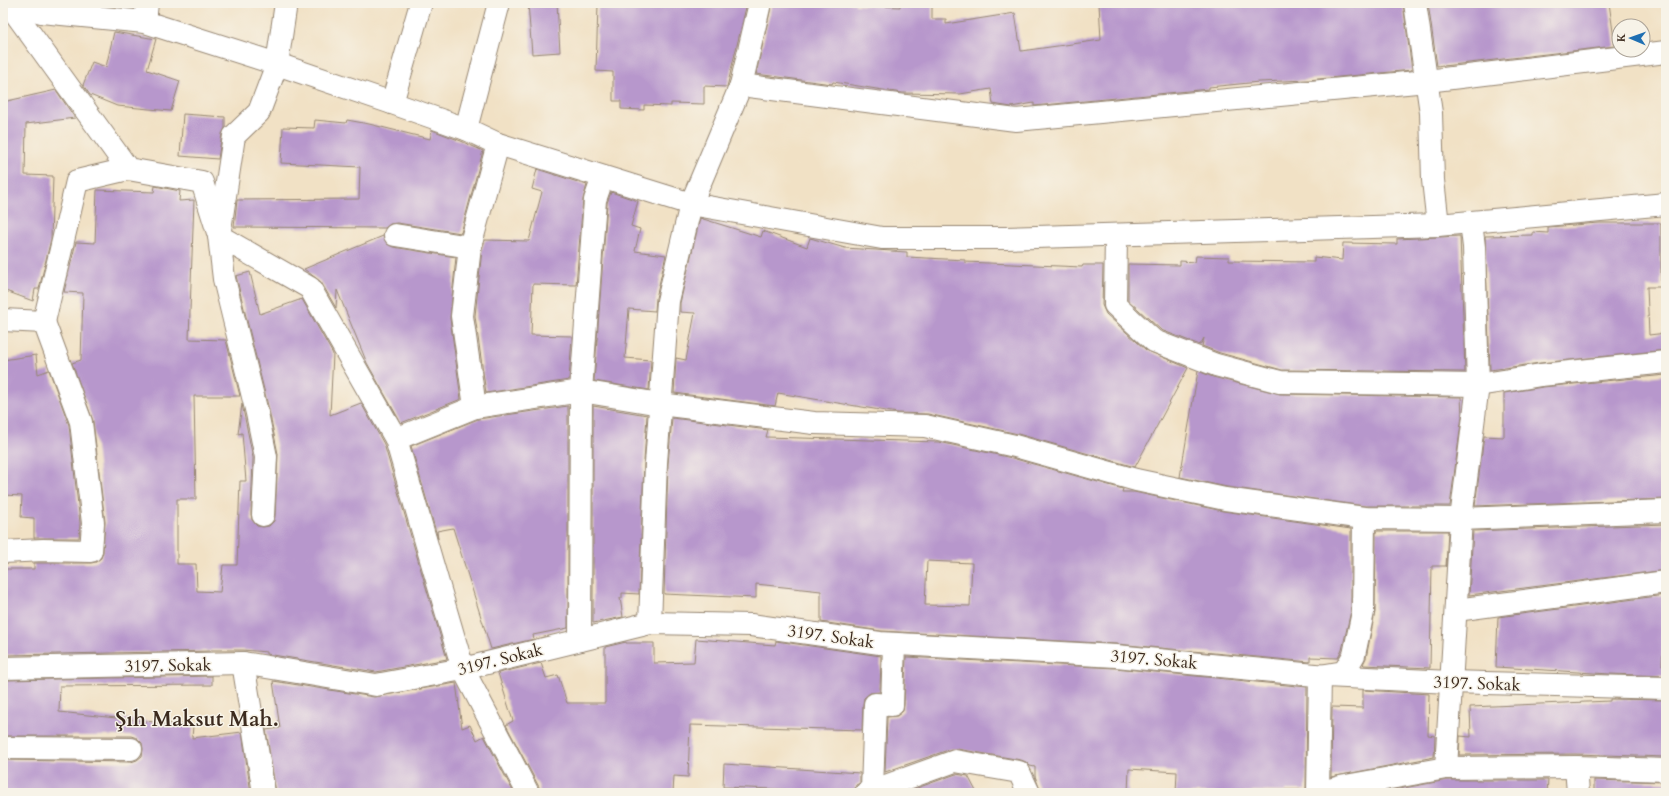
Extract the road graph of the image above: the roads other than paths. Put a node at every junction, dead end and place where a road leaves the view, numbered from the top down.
1 (8, 3) edge
2 (286, 3) edge
3 (421, 3) edge
4 (499, 3) edge
5 (760, 3) edge
6 (1415, 3) edge
7 (146, 13) edge
8 (1666, 52) edge
9 (277, 64) junction
10 (1428, 81) junction
11 (741, 85) junction
12 (392, 103) junction
13 (466, 130) junction
14 (498, 144) junction
15 (128, 169) junction
16 (603, 177) junction
17 (691, 204) junction
18 (1666, 204) edge
19 (1471, 222) junction
20 (1438, 224) junction
21 (395, 235) dead end
22 (219, 236) junction
23 (1116, 236) junction
24 (470, 247) junction
25 (3, 320) edge
26 (44, 322) junction
27 (1666, 362) edge
28 (1478, 386) junction
29 (581, 391) junction
30 (660, 404) junction
31 (474, 407) junction
32 (396, 439) junction
33 (1666, 511) edge
34 (263, 515) dead end
35 (1364, 518) junction
36 (1461, 519) junction
37 (3, 552) edge
38 (1666, 582) edge
39 (1456, 610) junction
40 (650, 623) junction
41 (580, 640) junction
42 (894, 644) junction
43 (243, 663) junction
44 (3, 668) edge
45 (463, 669) junction
46 (1320, 676) junction
47 (1450, 682) junction
48 (1666, 688) edge
49 (3, 748) edge
50 (131, 749) dead end
51 (1576, 767) junction
52 (1446, 768) junction
53 (1666, 770) edge
54 (869, 792) edge
55 (264, 793) edge
56 (528, 793) edge
57 (1029, 793) edge
58 (1318, 793) edge
59 (1578, 793) edge

1 - 7 street
1 - 15 street
2 - 9 street
3 - 12 street
4 - 13 street
5 - 11 street
6 - 10 street
7 - 9 street
8 - 10 street
9 - 12 street
9 - 22 street
10 - 11 street
10 - 20 street
11 - 17 street
12 - 13 street
13 - 14 street
14 - 16 street
14 - 24 street
15 - 22 street
15 - 26 street
16 - 17 street
16 - 29 street
17 - 23 street
17 - 30 street
18 - 19 street
19 - 20 street
19 - 28 street
20 - 23 street
21 - 24 street
22 - 32 street
22 - 34 street
23 - 28 street
24 - 31 street
25 - 26 street
26 - 37 street
27 - 28 street
28 - 36 street
29 - 30 street
29 - 31 street
29 - 41 street
30 - 35 street
30 - 40 street
31 - 32 street
32 - 45 street
33 - 36 street
35 - 36 street
35 - 46 street
36 - 39 street
38 - 39 street
39 - 47 street
40 - 41 street, 3197. Sokak
40 - 42 street, 3197. Sokak
41 - 45 street, 3197. Sokak
42 - 46 street, 3197. Sokak
42 - 54 street
43 - 44 street, 3197. Sokak
43 - 45 street, 3197. Sokak
43 - 55 street
45 - 56 street
46 - 47 street, 3197. Sokak
46 - 58 street
47 - 48 street, 3197. Sokak
47 - 52 street
49 - 50 street
51 - 52 street
51 - 53 street
51 - 59 street
52 - 58 street
54 - 57 street

